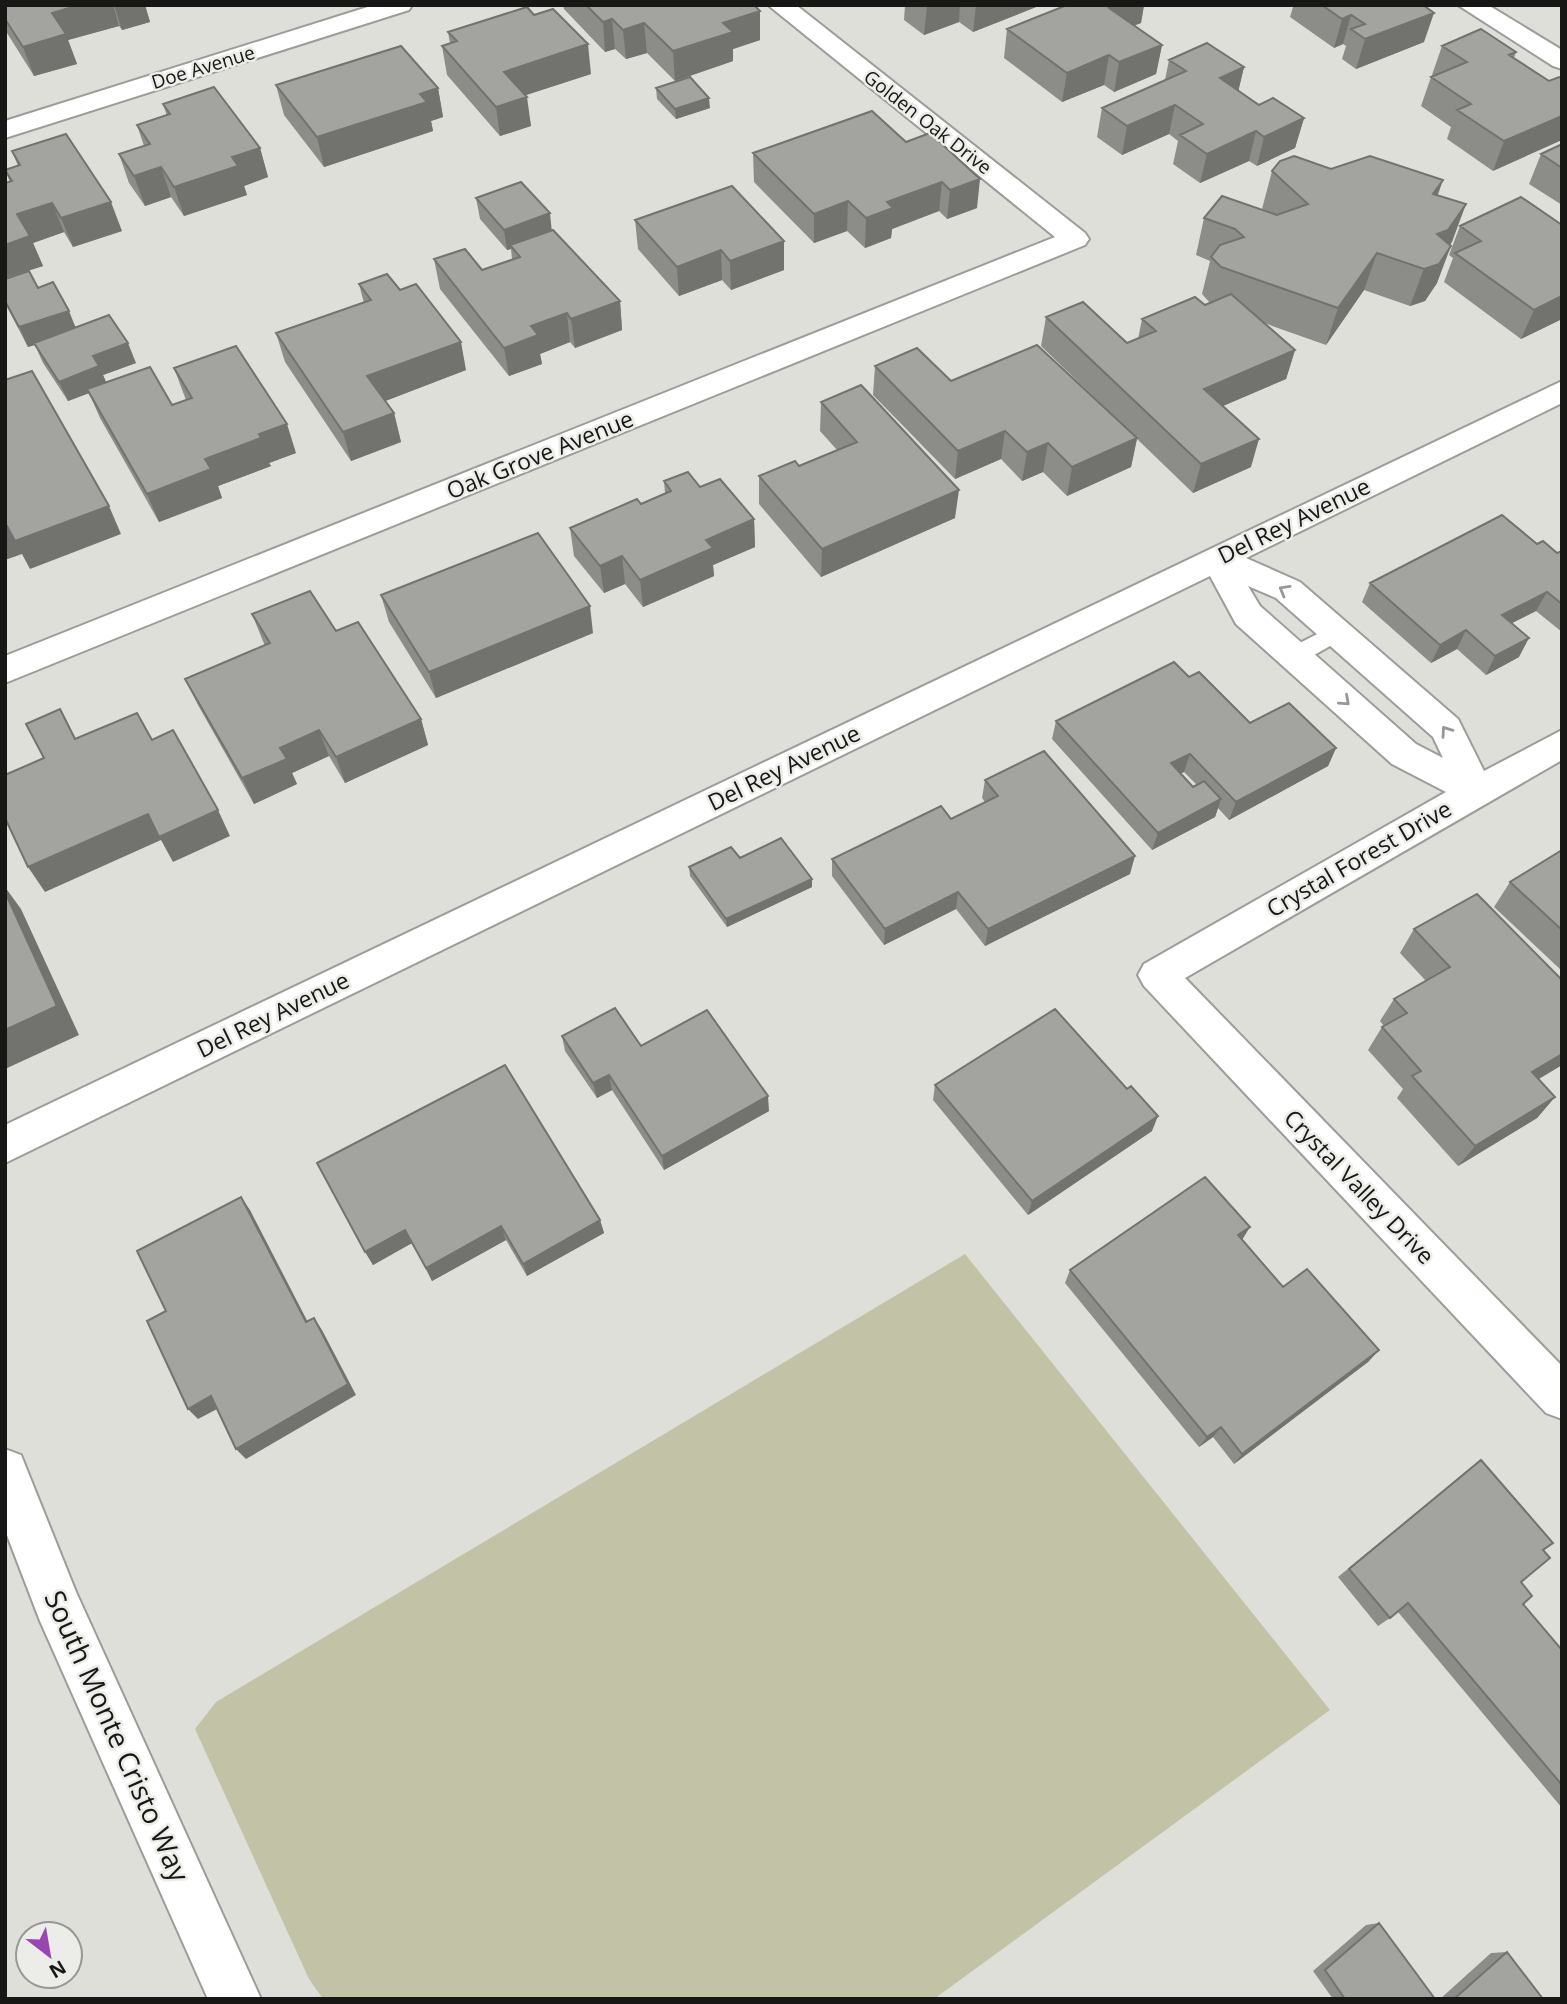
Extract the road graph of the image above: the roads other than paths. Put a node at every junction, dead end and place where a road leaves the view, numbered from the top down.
1 (400, 5) edge
2 (780, 5) edge
3 (1470, 5) edge
4 (1562, 61) edge
5 (5, 130) edge
6 (1075, 239) joint
7 (1562, 391) edge
8 (1216, 558) junction
9 (1337, 632) junction
10 (1294, 656) junction
11 (5, 670) edge
12 (1562, 743) edge
13 (1477, 792) junction
14 (1157, 975) joint
15 (5, 1145) edge
16 (1562, 1398) edge
17 (5, 1471) edge
18 (235, 1999) edge

1 - 5 street, Doe Avenue
2 - 6 street, Golden Oak Drive
3 - 4 street
6 - 11 street, Oak Grove Avenue
7 - 8 street, Del Rey Avenue
9 -> 8 street
8 - 10 street
8 - 15 street, Del Rey Avenue
9 - 10 lane
13 -> 9 street
10 -> 13 street
12 - 13 street, Crystal Forest Drive
13 - 14 street, Crystal Forest Drive
14 - 16 street, Crystal Valley Drive
17 - 18 street, South Monte Cristo Way

